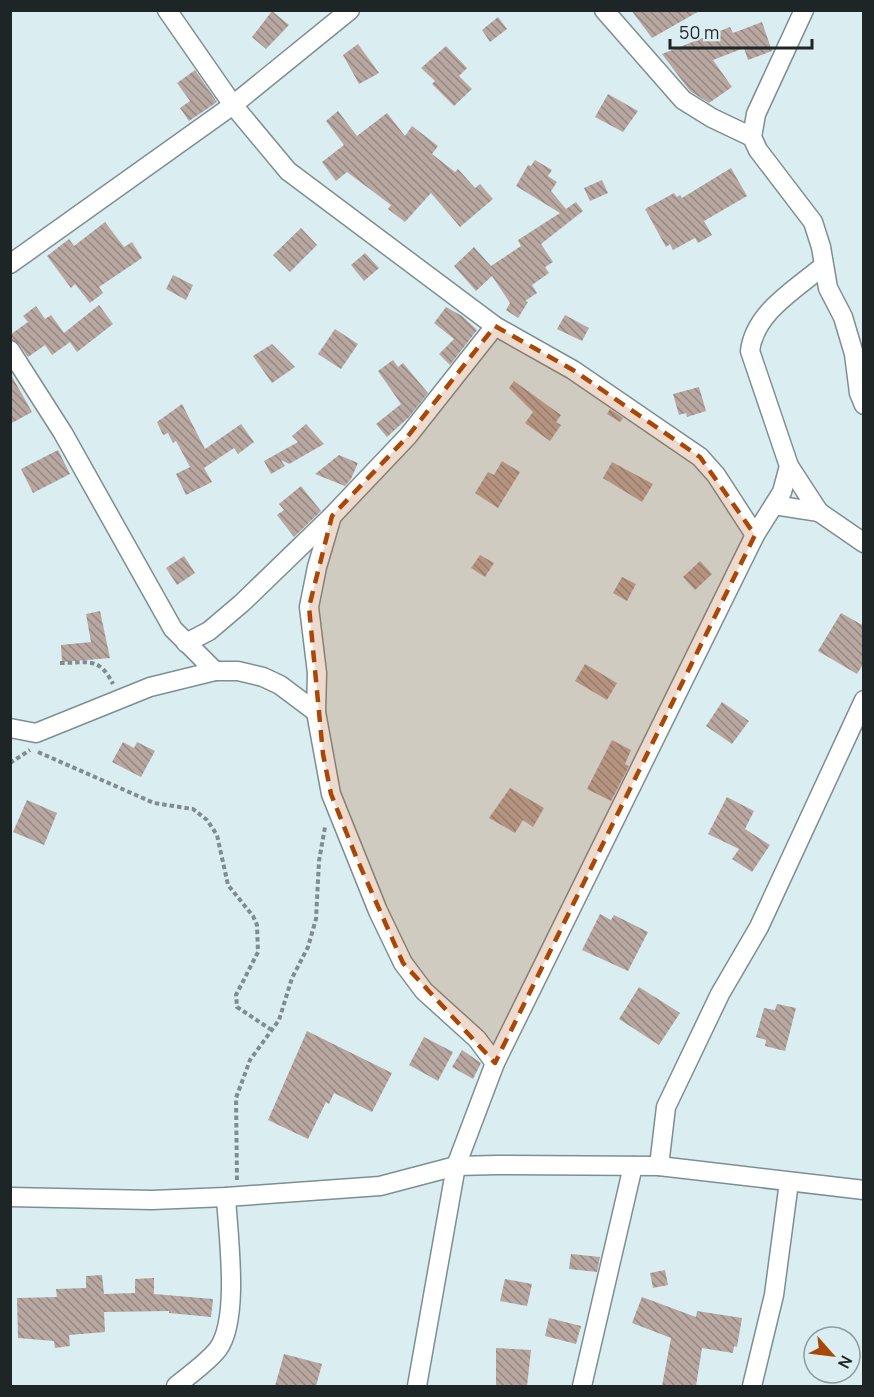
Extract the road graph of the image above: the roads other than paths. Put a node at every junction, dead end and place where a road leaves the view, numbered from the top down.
1 (167, 10) edge
2 (350, 10) edge
3 (604, 10) edge
4 (804, 10) edge
5 (233, 105) junction
6 (752, 137) junction
7 (10, 264) edge
8 (823, 266) junction
9 (495, 326) junction
10 (10, 350) edge
11 (864, 405) edge
12 (789, 466) junction
13 (774, 505) junction
14 (819, 512) junction
15 (332, 516) junction
16 (755, 536) junction
17 (864, 543) edge
18 (186, 643) junction
19 (215, 671) junction
20 (864, 700) edge
21 (316, 712) junction
22 (10, 728) edge
23 (495, 1063) junction
24 (456, 1166) junction
25 (658, 1166) junction
26 (633, 1167) junction
27 (789, 1182) junction
28 (864, 1190) edge
29 (10, 1197) edge
30 (232, 1197) junction
31 (176, 1386) edge
32 (417, 1386) edge
33 (582, 1386) edge
34 (752, 1386) edge

1 - 5 street
2 - 5 street
3 - 6 street
4 - 6 street
5 - 7 street
5 - 9 street
6 - 8 street
8 - 11 street
8 - 12 street
9 - 15 street
9 - 16 street
10 - 18 street
12 - 13 street
12 - 14 street
13 - 14 street
13 - 16 street
14 - 17 street
15 - 18 street
15 - 21 street
16 - 23 street
18 - 19 street
19 - 21 street
19 - 22 street
20 - 25 street
21 - 23 street
23 - 24 street
24 - 26 street
24 - 30 street
24 - 32 street
25 - 26 street
25 - 27 street
26 - 33 street
27 - 28 street
27 - 34 street
29 - 30 street
30 - 31 street

